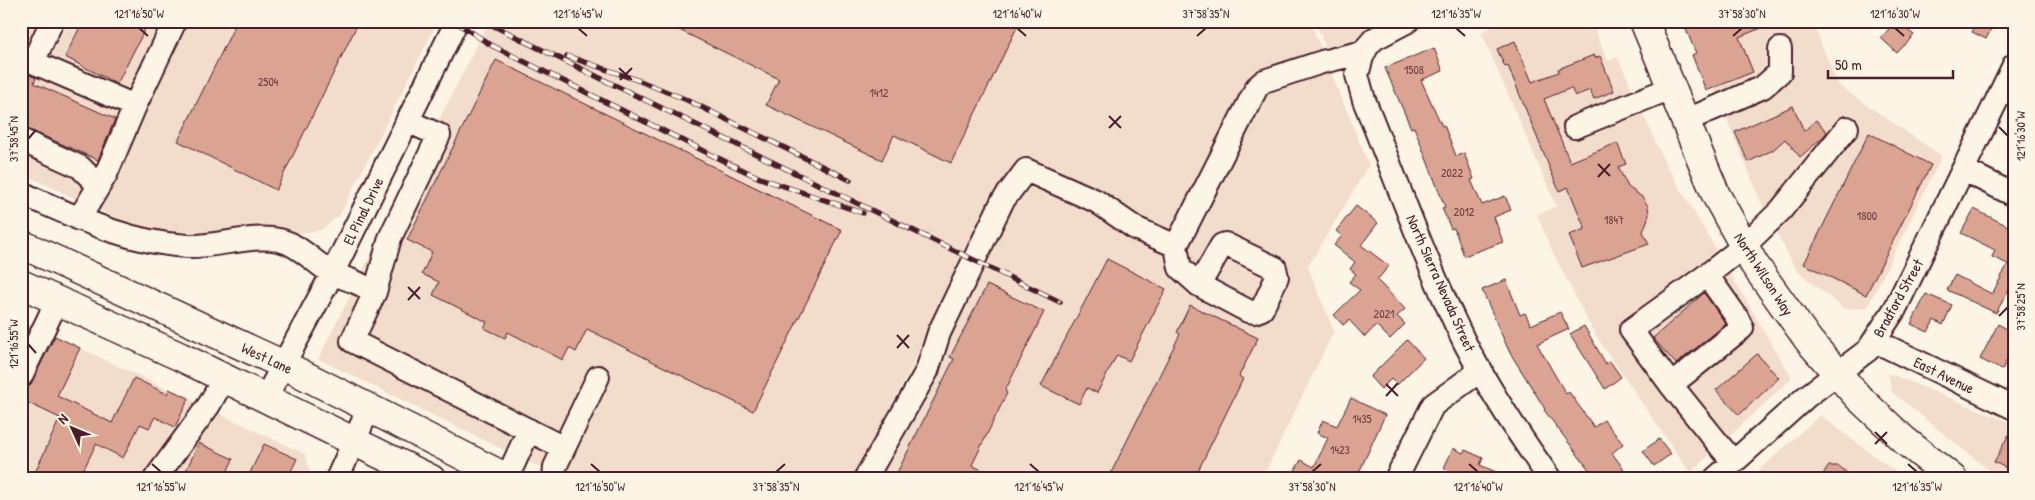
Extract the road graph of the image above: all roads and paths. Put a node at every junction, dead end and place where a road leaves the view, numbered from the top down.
1 (52, 21) edge
2 (175, 21) edge
3 (457, 21) edge
4 (1408, 21) edge
5 (1644, 21) edge
6 (1780, 49) dead end
7 (1364, 52) junction
8 (27, 60) edge
9 (2014, 65) edge
10 (1671, 88) junction
11 (135, 106) junction
12 (1685, 121) junction
13 (407, 122) junction
14 (1575, 127) dead end
15 (1847, 128) dead end
16 (21, 140) edge
17 (1964, 170) junction
18 (98, 185) junction
19 (21, 193) edge
20 (2014, 194) edge
21 (79, 219) junction
22 (21, 244) edge
23 (1176, 246) junction
24 (1744, 246) junction
25 (332, 274) junction
26 (1707, 275) junction
27 (21, 284) edge
28 (1199, 285) dead end
29 (376, 292) junction
30 (58, 301) junction
31 (1875, 341) junction
32 (284, 365) junction
33 (1481, 370) junction
34 (1838, 374) junction
35 (21, 376) edge
36 (598, 377) dead end
37 (224, 378) junction
38 (1671, 385) junction
39 (266, 398) junction
40 (369, 408) junction
41 (2014, 408) edge
42 (529, 430) junction
43 (354, 442) junction
44 (564, 448) junction
45 (1733, 462) junction
46 (508, 478) edge
47 (155, 479) edge
48 (337, 479) edge
49 (431, 479) edge
50 (554, 479) edge
51 (865, 479) edge
52 (1396, 479) edge
53 (1550, 479) edge
54 (1715, 479) edge
55 (1953, 479) edge

1 - 8 street
2 - 11 street
3 - 13 street, El Pinal Drive
4 - 7 street
5 - 10 main road, North Wilson Way
6 - 12 street
7 - 23 street
7 - 33 street, North Sierra Nevada Street
8 - 11 street
9 - 17 street, Bradford Street
10 - 12 main road, North Wilson Way
10 - 14 street
11 - 18 street
12 - 24 main road, North Wilson Way
13 - 25 street, El Pinal Drive
13 - 29 street
15 - 24 street
16 - 18 street
17 - 20 street
17 - 31 street, Bradford Street
18 - 21 street
19 - 21 street
21 - 25 street
22 - 32 main road, West Lane
23 - 28 street
23 - 51 street
24 - 26 street
24 - 34 main road, North Wilson Way
25 - 29 street
25 - 32 street, El Pinal Drive
26 - 38 street
26 - 38 street
27 - 30 main road
29 - 42 street
30 - 35 street
30 - 37 main road
31 - 34 street, Bradford Street
31 - 41 street, East Avenue
32 - 39 street, El Pinal Drive
32 - 40 main road, West Lane
33 - 52 street
33 - 53 street, North Sierra Nevada Street
34 - 45 street, Bradford Street
34 - 55 main road, North Wilson Way
36 - 44 street
37 - 39 main road
37 - 47 street
38 - 45 street
39 - 43 main road
40 - 43 street
40 - 46 main road, West Lane
42 - 44 street
42 - 46 street
43 - 48 street
43 - 49 main road
44 - 50 street
45 - 54 street, Bradford Street

